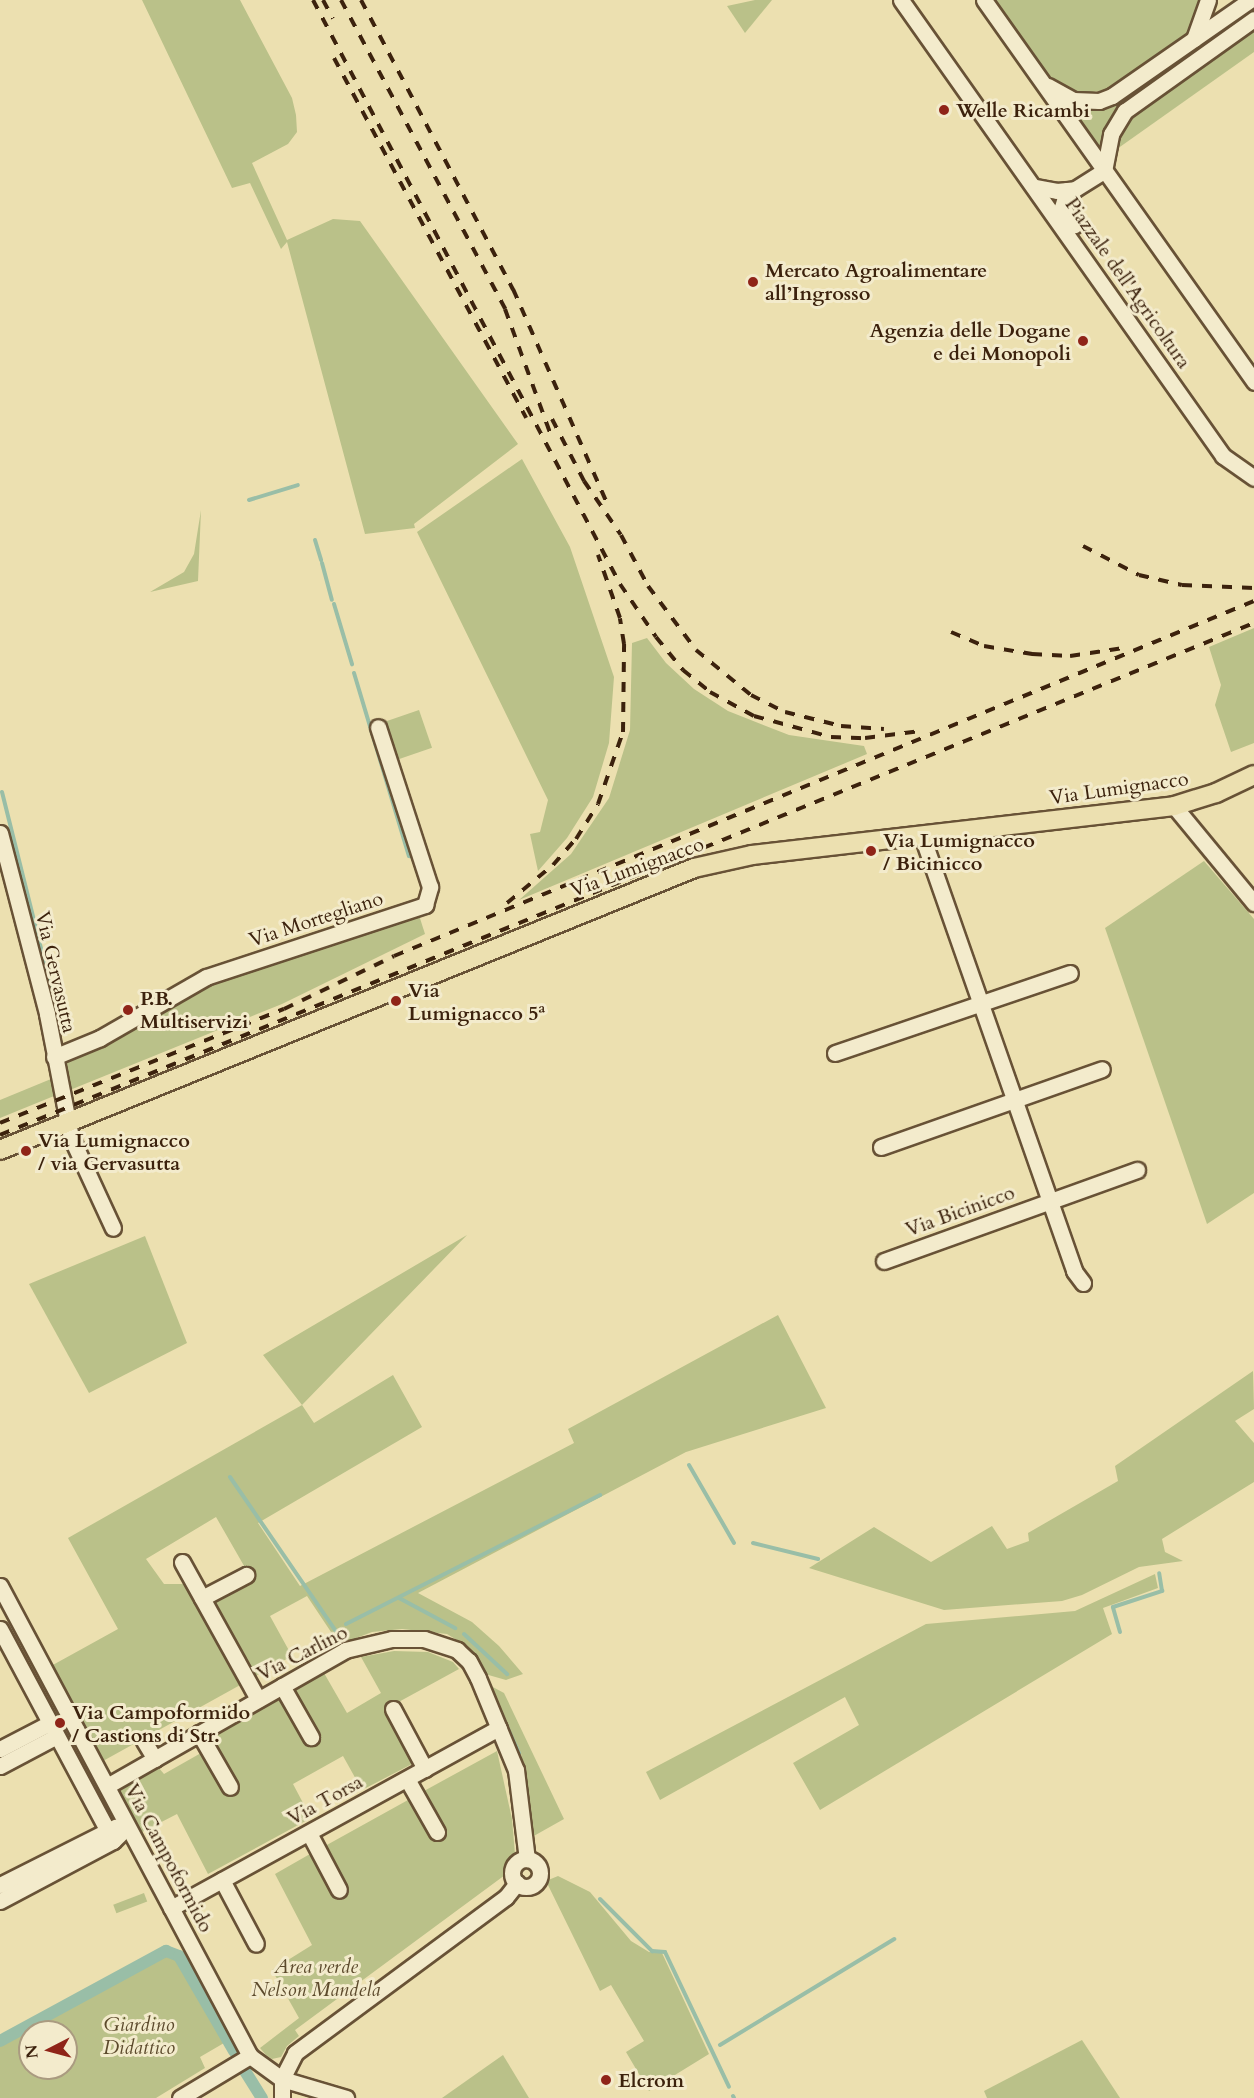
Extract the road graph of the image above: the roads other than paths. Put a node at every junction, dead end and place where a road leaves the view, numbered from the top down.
1 (902, 0) edge
2 (984, 0) edge
3 (1208, 0) edge
4 (1249, 1) edge
5 (1254, 19) edge
6 (1240, 29) junction
7 (1192, 42) junction
8 (1034, 71) junction
9 (1104, 171) junction
10 (1035, 187) junction
11 (1067, 190) junction
12 (1254, 382) edge
13 (1187, 403) junction
14 (1254, 478) edge
15 (378, 727) dead end
16 (1254, 775) edge
17 (1174, 806) junction
18 (0, 833) edge
19 (922, 836) junction
20 (1254, 903) edge
21 (1070, 973) dead end
22 (979, 1004) junction
23 (835, 1053) dead end
24 (54, 1057) junction
25 (1102, 1069) dead end
26 (1014, 1100) junction
27 (67, 1122) junction
28 (880, 1147) dead end
29 (0, 1150) edge
30 (1137, 1170) dead end
31 (1050, 1201) junction
32 (113, 1228) dead end
33 (884, 1261) dead end
34 (1083, 1283) dead end
35 (182, 1562) dead end
36 (246, 1575) dead end
37 (0, 1586) edge
38 (202, 1598) junction
39 (0, 1630) edge
40 (282, 1686) junction
41 (258, 1699) junction
42 (393, 1709) dead end
43 (499, 1728) junction
44 (53, 1729) junction
45 (199, 1733) junction
46 (311, 1737) dead end
47 (144, 1741) dead end
48 (0, 1749) edge
49 (154, 1759) junction
50 (0, 1766) edge
51 (425, 1769) junction
52 (407, 1779) junction
53 (107, 1786) junction
54 (230, 1787) dead end
55 (127, 1825) junction
56 (437, 1832) dead end
57 (309, 1833) junction
58 (110, 1835) junction
59 (527, 1859) junction
60 (222, 1880) junction
61 (517, 1883) junction
62 (0, 1885) edge
63 (339, 1890) dead end
64 (0, 1901) edge
65 (171, 1908) junction
66 (256, 1944) dead end
67 (250, 2055) junction
68 (282, 2079) junction
69 (180, 2098) edge
70 (282, 2098) edge
71 (346, 2098) edge

1 - 10 street, Piazzale dell'Agricoltura
2 - 8 street
3 - 7 street
4 - 6 street
4 - 7 street
5 - 6 street
6 - 9 street
7 - 8 street
8 - 9 street
9 - 11 street, Piazzale dell'Agricoltura
9 - 12 street
10 - 11 street, Piazzale dell'Agricoltura
10 - 13 street, Piazzale dell'Agricoltura
11 - 13 street, Piazzale dell'Agricoltura
13 - 14 street, Piazzale dell'Agricoltura
15 - 24 street, Via Mortegliano
16 - 17 main road, Via Lumignacco
17 - 19 main road, Via Lumignacco
17 - 20 street
18 - 24 street, Via Gervasutta
19 - 22 street
19 - 27 main road, Via Lumignacco
21 - 22 street
22 - 23 street
22 - 26 street
24 - 27 street, Via Gervasutta
25 - 26 street
26 - 28 street
26 - 31 street
27 - 29 main road, Via Lumignacco
27 - 32 street
30 - 31 street, Via Bicinicco
31 - 33 street, Via Bicinicco
31 - 34 street
35 - 38 street
36 - 38 street
37 - 53 street, Via Campoformido
38 - 41 street
39 - 44 street
40 - 41 street, Via Carlino
40 - 43 street, Via Carlino
40 - 46 street
41 - 45 street, Via Carlino
42 - 51 street
43 - 51 street, Via Torsa
43 - 59 street, Via Carlino
44 - 48 street
44 - 50 street
44 - 58 street
45 - 49 street, Via Carlino
45 - 54 street
47 - 49 street
49 - 53 street, Via Carlino
51 - 52 street, Via Torsa
52 - 56 street
52 - 57 street, Via Torsa
53 - 55 street, Via Campoformido
55 - 58 street
55 - 65 street, Via Campoformido
57 - 60 street, Via Torsa
57 - 63 street
58 - 62 street
58 - 64 street
59 - 61 street
59 - 61 street
60 - 65 street, Via Torsa
60 - 66 street
61 - 68 street
65 - 67 street, Via Campoformido
67 - 68 street, Via Campoformido
67 - 69 street
68 - 70 street
68 - 71 street, Via Campoformido

